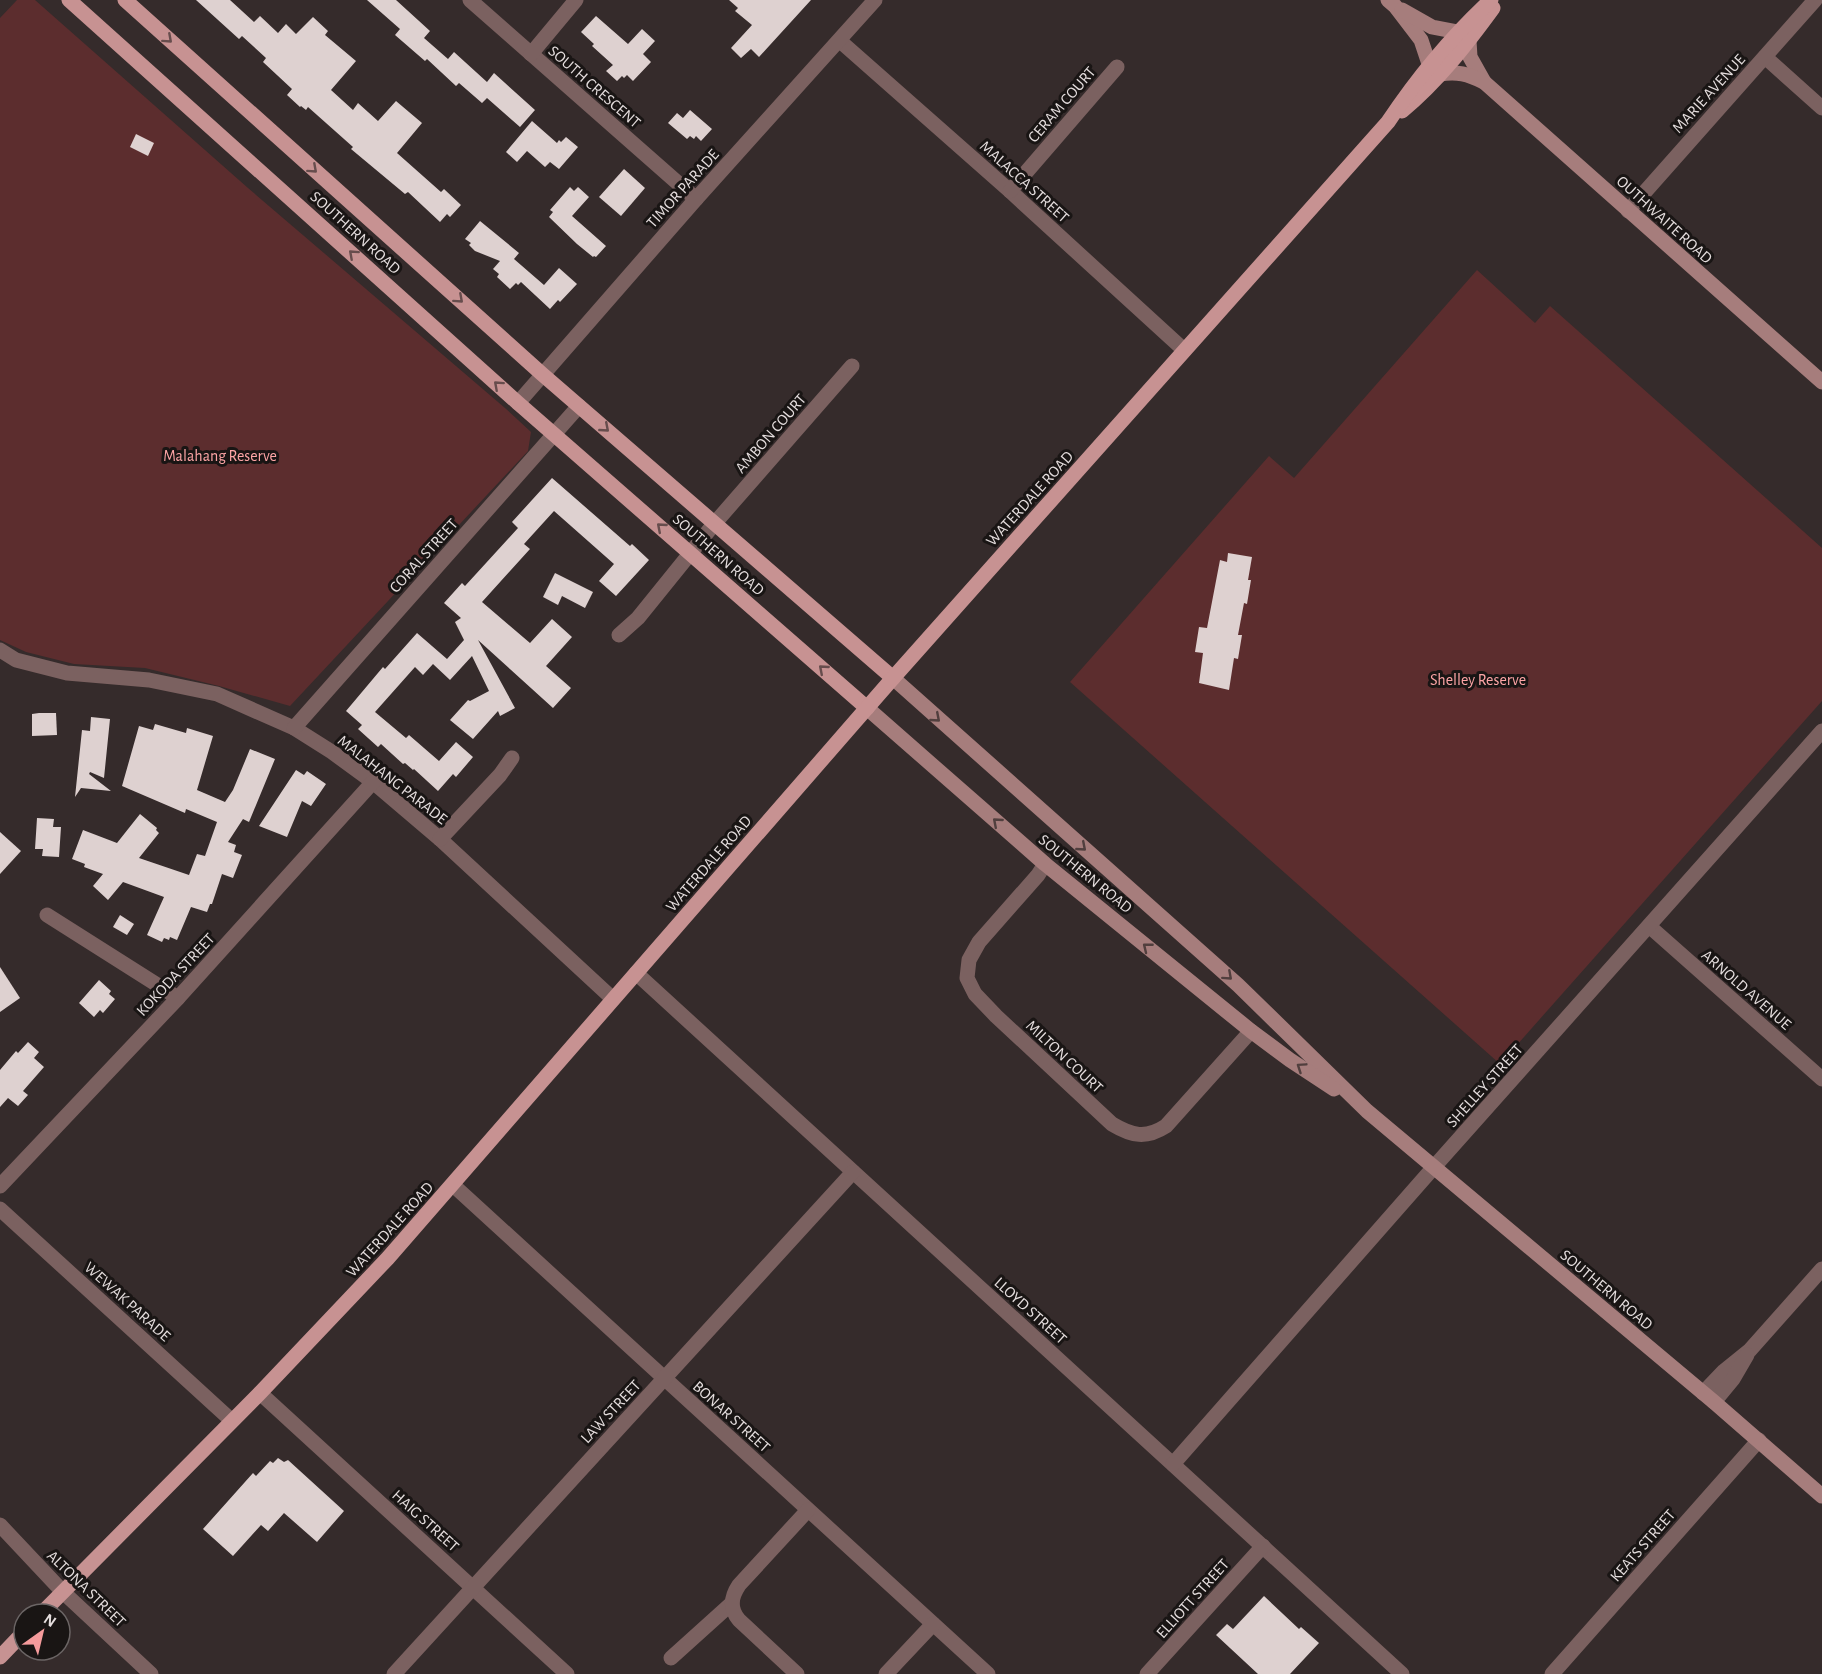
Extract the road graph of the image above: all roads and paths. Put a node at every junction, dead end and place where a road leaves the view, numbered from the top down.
1 (69, 0) edge
2 (124, 0) edge
3 (470, 0) edge
4 (576, 0) edge
5 (875, 0) edge
6 (1491, 0) edge
7 (1498, 0) edge
8 (1815, 0) edge
9 (1391, 3) edge
10 (1463, 37) junction
11 (840, 41) junction
12 (531, 54) junction
13 (1765, 57) junction
14 (1117, 67) dead end
15 (1435, 69) junction
16 (1484, 82) junction
17 (1822, 108) edge
18 (1010, 191) junction
19 (696, 199) junction
20 (1628, 211) junction
21 (1184, 350) junction
22 (852, 366) dead end
23 (542, 374) junction
24 (1822, 382) edge
25 (519, 403) junction
26 (579, 406) junction
27 (554, 434) junction
28 (714, 524) junction
29 (690, 553) junction
30 (619, 635) dead end
31 (0, 650) edge
32 (893, 678) junction
33 (867, 708) junction
34 (294, 728) junction
35 (1822, 731) edge
36 (512, 758) dead end
37 (373, 782) junction
38 (440, 839) junction
39 (1045, 864) junction
40 (47, 915) dead end
41 (1649, 926) junction
42 (636, 973) junction
43 (178, 998) junction
44 (613, 999) junction
45 (1251, 1031) junction
46 (1822, 1079) edge
47 (1367, 1111) junction
48 (1434, 1167) junction
49 (853, 1172) junction
50 (453, 1185) junction
51 (0, 1186) edge
52 (0, 1209) edge
53 (1822, 1269) edge
54 (664, 1378) junction
55 (260, 1393) junction
56 (1708, 1397) junction
57 (231, 1420) junction
58 (1759, 1440) junction
59 (1173, 1464) junction
60 (1822, 1496) edge
61 (808, 1510) junction
62 (0, 1525) edge
63 (1263, 1546) junction
64 (473, 1587) junction
65 (63, 1592) junction
66 (53, 1602) edge
67 (732, 1603) junction
68 (933, 1624) junction
69 (12, 1644) edge
70 (0, 1656) edge
71 (670, 1658) dead end
72 (151, 1674) edge
73 (394, 1674) edge
74 (567, 1674) edge
75 (797, 1674) edge
76 (886, 1674) edge
77 (988, 1674) edge
78 (1147, 1674) edge
79 (1402, 1674) edge
80 (1552, 1674) edge

25 -> 1 main road, SOUTHERN ROAD
2 -> 23 main road, SOUTHERN ROAD
3 - 12 street, SOUTH CRESCENT
4 - 12 street
5 - 11 street, TIMOR PARADE
6 - 10 main road, WATERDALE ROAD
7 - 10 main road, WATERDALE ROAD
8 - 13 street, MARIE AVENUE
9 - 10 main road
9 - 15 main road
10 - 15 main road, WATERDALE ROAD
10 - 16 main road, OUTHWAITE ROAD
11 - 18 street, MALACCA STREET
11 - 19 street, TIMOR PARADE
12 - 19 street, SOUTH CRESCENT
13 - 17 street
13 - 20 street, MARIE AVENUE
14 - 18 street, CERAM COURT
15 - 16 main road, OUTHWAITE ROAD
15 - 21 main road, WATERDALE ROAD
16 - 20 main road, OUTHWAITE ROAD
18 - 21 street, MALACCA STREET
19 - 23 street, TIMOR PARADE
20 - 24 main road, OUTHWAITE ROAD
21 - 32 main road, WATERDALE ROAD
22 - 28 street, AMBON COURT
23 - 25 street, TIMOR PARADE
23 - 26 main road, SOUTHERN ROAD
25 - 27 main road, SOUTHERN ROAD
26 - 27 street, CORAL STREET
26 -> 28 main road, SOUTHERN ROAD
29 -> 27 main road, SOUTHERN ROAD
27 - 34 street, CORAL STREET
28 - 29 street, AMBON COURT
28 - 32 main road, SOUTHERN ROAD
29 - 30 street, AMBON COURT
33 -> 29 main road, SOUTHERN ROAD
31 - 34 street, MALAHANG PARADE
32 - 33 main road, WATERDALE ROAD
32 -> 47 main road, SOUTHERN ROAD
39 -> 33 main road, SOUTHERN ROAD
33 - 42 main road, WATERDALE ROAD
34 - 37 street, MALAHANG PARADE
35 - 41 street, SHELLEY STREET
36 - 38 street
37 - 38 street, MALAHANG PARADE
37 - 43 street, KOKODA STREET
38 - 44 street, MALAHANG PARADE
45 -> 39 main road, SOUTHERN ROAD
39 - 45 street, MILTON COURT
40 - 43 street
41 - 46 street, ARNOLD AVENUE
41 - 48 street, SHELLEY STREET
42 - 44 main road, WATERDALE ROAD
42 - 49 street, LLOYD STREET
43 - 51 street, KOKODA STREET
44 - 50 main road, WATERDALE ROAD
47 -> 45 main road, SOUTHERN ROAD
47 - 48 main road, SOUTHERN ROAD
48 - 56 main road, SOUTHERN ROAD
48 - 59 street, SHELLEY STREET
49 - 54 street, LAW STREET
49 - 59 street, LLOYD STREET
50 - 54 street, BONAR STREET
50 - 55 main road, WATERDALE ROAD
52 - 57 street, WEWAK PARADE
53 - 56 street
54 - 61 street, BONAR STREET
54 - 64 street, LAW STREET
55 - 57 main road, WATERDALE ROAD
55 - 64 street, HAIG STREET
56 - 58 main road, SOUTHERN ROAD
57 - 65 main road, WATERDALE ROAD
58 - 60 main road, SOUTHERN ROAD
58 - 80 street, KEATS STREET
59 - 63 street, LLOYD STREET
61 - 67 street
61 - 68 street, BONAR STREET
62 - 65 street, ALTONA STREET
63 - 78 street, ELLIOTT STREET
63 - 79 street, LLOYD STREET
64 - 73 street, LAW STREET
64 - 74 street, HAIG STREET
65 - 66 main road, WATERDALE ROAD
65 - 72 street, ALTONA STREET
67 - 71 street
67 - 75 street
68 - 76 street
68 - 77 street, BONAR STREET
69 - 70 main road

